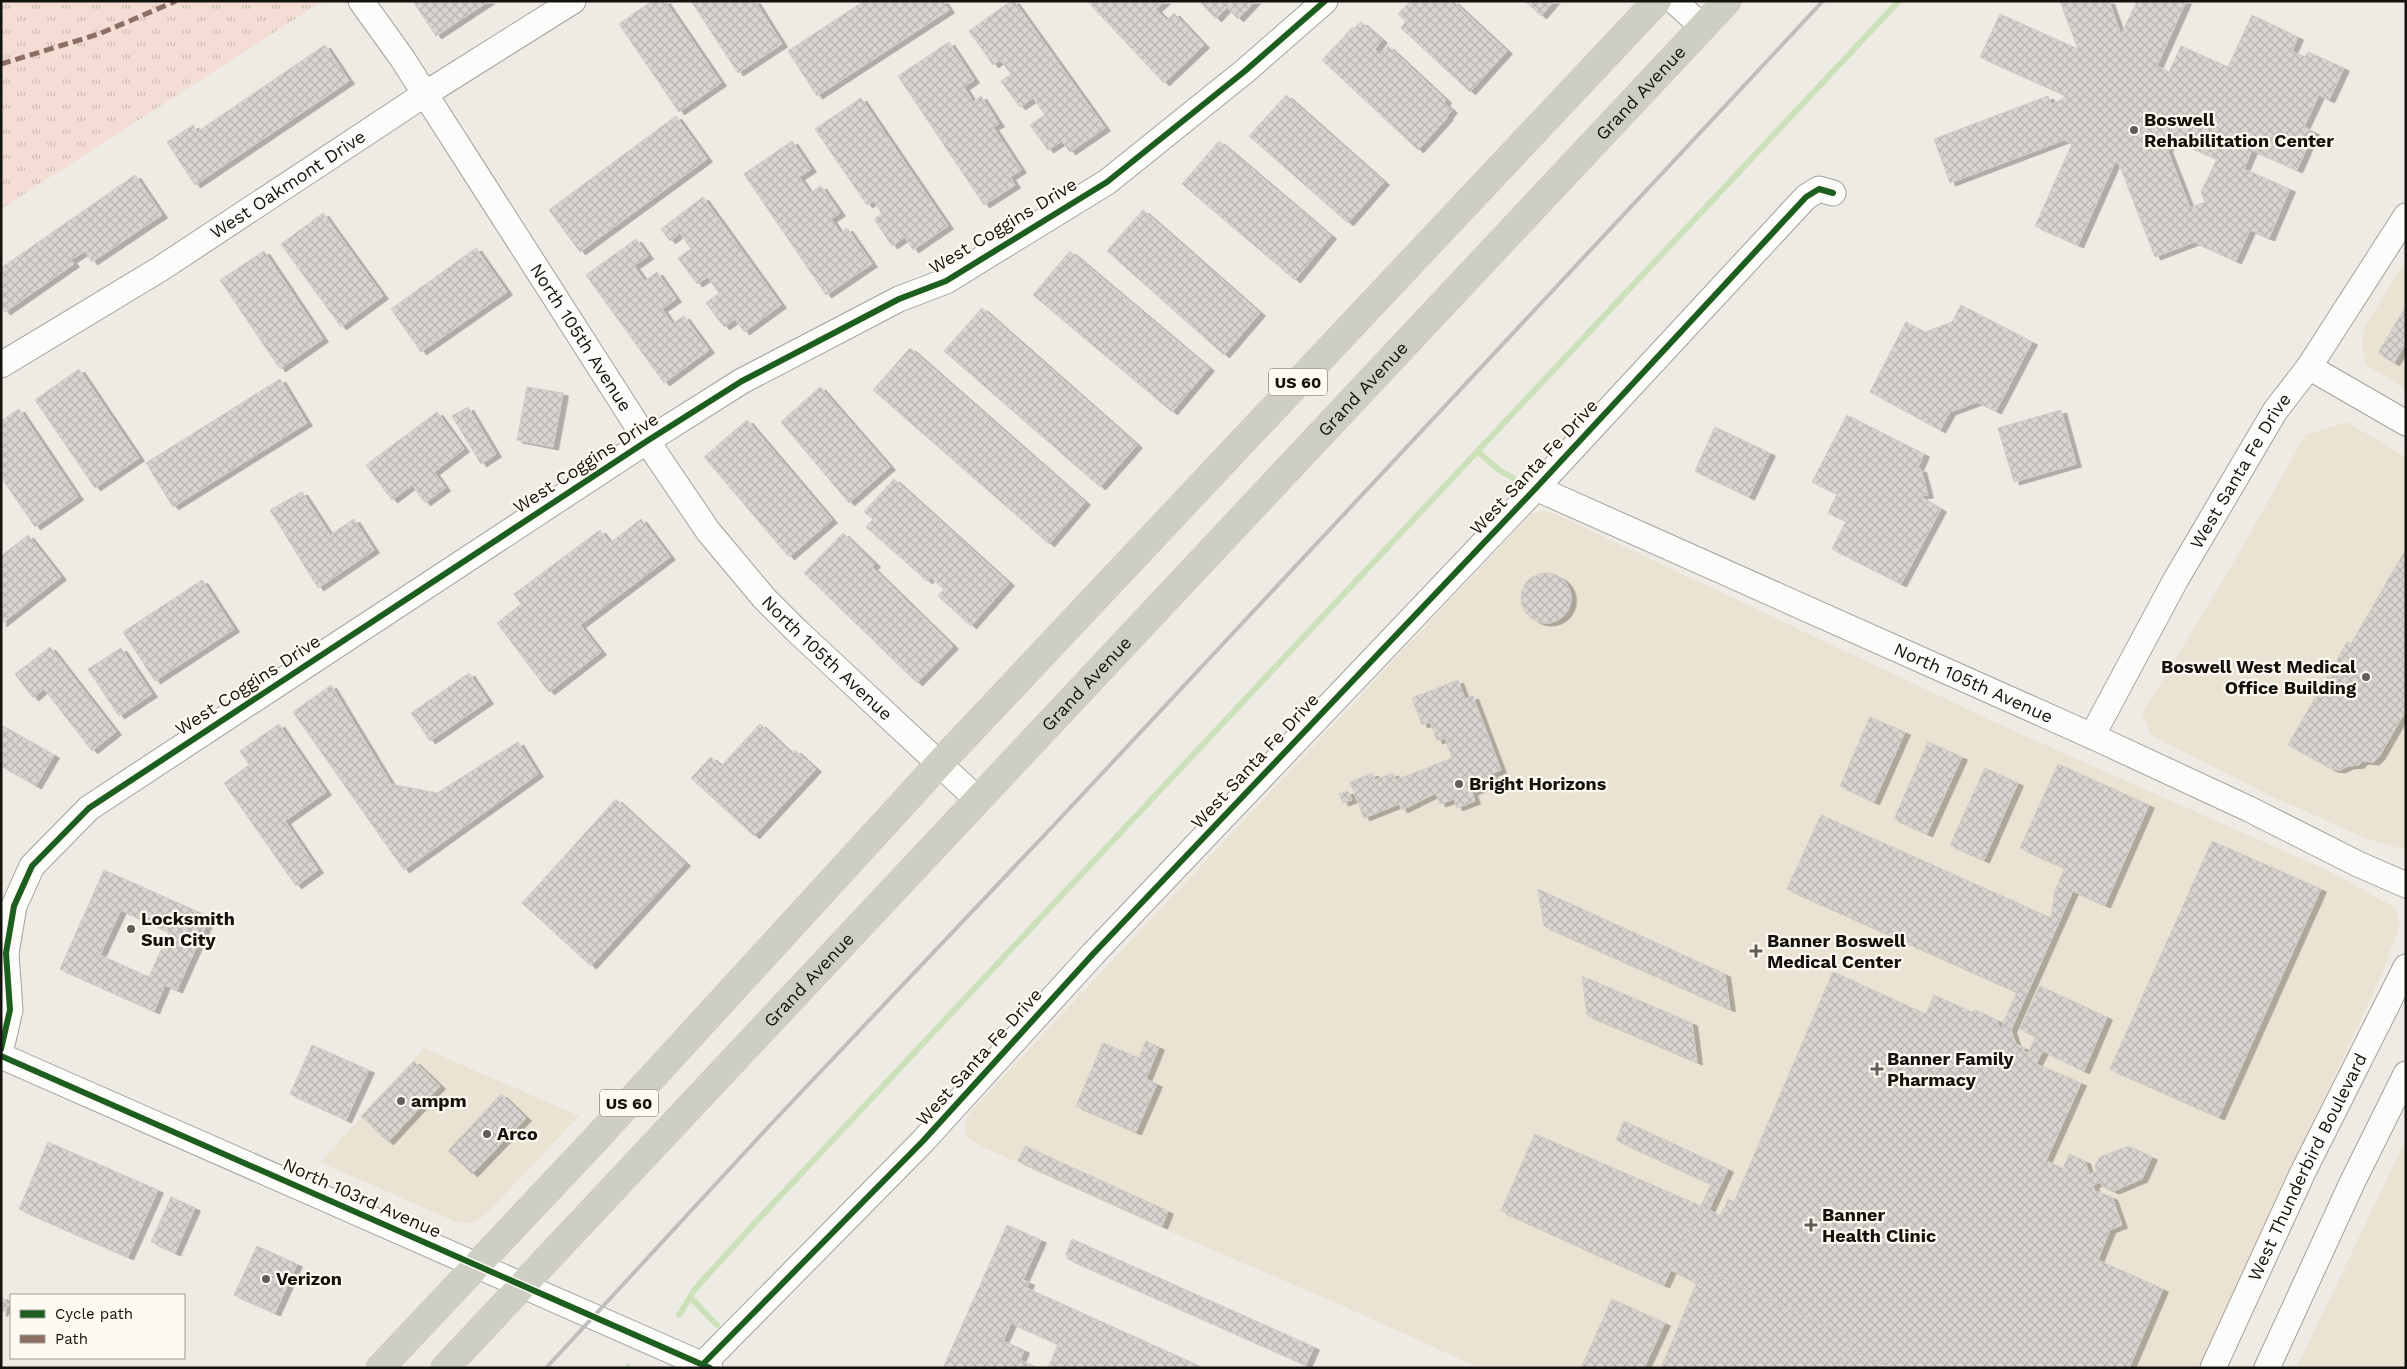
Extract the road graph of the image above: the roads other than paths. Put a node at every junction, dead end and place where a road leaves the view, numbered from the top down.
1 (361, 1) edge
2 (573, 1) edge
3 (1325, 1) edge
4 (1657, 1) edge
5 (1674, 1) edge
6 (1727, 1) edge
7 (1703, 27) junction
8 (425, 94) junction
9 (1833, 193) dead end
10 (2406, 216) edge
11 (1, 365) edge
12 (2309, 367) junction
13 (2406, 424) edge
14 (647, 441) junction
15 (1536, 488) junction
16 (2092, 736) junction
17 (940, 763) junction
18 (978, 799) junction
19 (2406, 886) edge
20 (2406, 967) edge
21 (1, 1049) edge
22 (1, 1056) edge
23 (2406, 1074) edge
24 (479, 1265) junction
25 (523, 1284) junction
26 (697, 1365) edge
27 (380, 1368) edge
28 (446, 1368) edge
29 (2213, 1368) edge
30 (2267, 1368) edge

1 - 8 street, North 105th Avenue
2 - 8 street, West Oakmont Drive
3 - 14 street, West Coggins Drive
4 - 17 highway, US 60
5 - 7 street
6 - 7 highway, Grand Avenue / US 60
7 - 18 highway, Grand Avenue / US 60
8 - 11 street, West Oakmont Drive
8 - 14 street, North 105th Avenue
9 - 15 street, West Santa Fe Drive
10 - 12 street, West Santa Fe Drive
12 - 13 street
12 - 16 street, West Santa Fe Drive
14 - 17 street, North 105th Avenue
14 - 21 street, West Coggins Drive
15 - 16 street, North 105th Avenue
15 - 26 street, West Santa Fe Drive
16 - 19 street, North 105th Avenue
17 - 18 street, North 105th Avenue
17 - 24 highway, US 60
18 - 25 highway, Grand Avenue / US 60
20 - 29 street, West Thunderbird Boulevard
22 - 24 street, North 103rd Avenue
23 - 30 street
24 - 25 street, North 103rd Avenue
24 - 27 highway, US 60
25 - 26 street, North 103rd Avenue
25 - 28 highway, Grand Avenue / US 60

